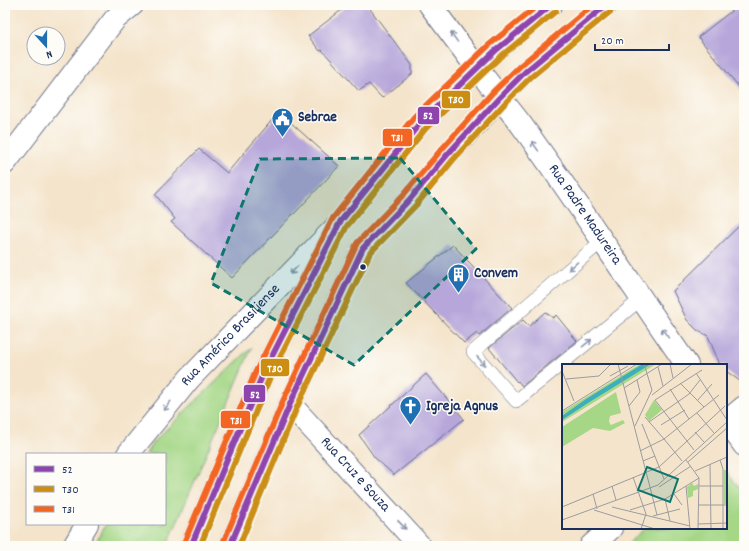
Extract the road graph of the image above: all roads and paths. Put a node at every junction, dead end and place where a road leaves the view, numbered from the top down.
1 (132, 5) edge
2 (430, 5) edge
3 (551, 5) edge
4 (606, 5) edge
5 (111, 12) edge
6 (477, 68) junction
7 (499, 98) junction
8 (5, 163) edge
9 (340, 222) junction
10 (602, 241) junction
11 (641, 299) junction
12 (687, 364) edge
13 (290, 404) junction
14 (744, 407) edge
15 (727, 420) edge
16 (727, 422) edge
17 (744, 445) edge
18 (129, 453) edge
19 (86, 525) edge
20 (609, 529) edge
21 (74, 546) edge
22 (190, 546) edge
23 (230, 546) edge
24 (420, 546) edge
25 (591, 546) edge

1 - 5 main road
6 -> 2 main road, Rua Padre Madureira
3 - 6 main road
4 - 7 main road
5 - 8 main road
6 - 7 main road, Rua Padre Madureira
6 - 9 main road
10 -> 7 main road, Rua Padre Madureira
7 - 13 main road
9 -> 18 main road, Rua Américo Brasiliense
9 - 22 main road
10 - 11 main road, Rua Padre Madureira
10 -> 11 lane
12 -> 11 main road, Rua Padre Madureira
13 - 23 main road
13 -> 24 main road, Rua Cruz e Souza
14 - 15 main road
16 - 17 main road
19 - 21 main road
20 - 25 main road

